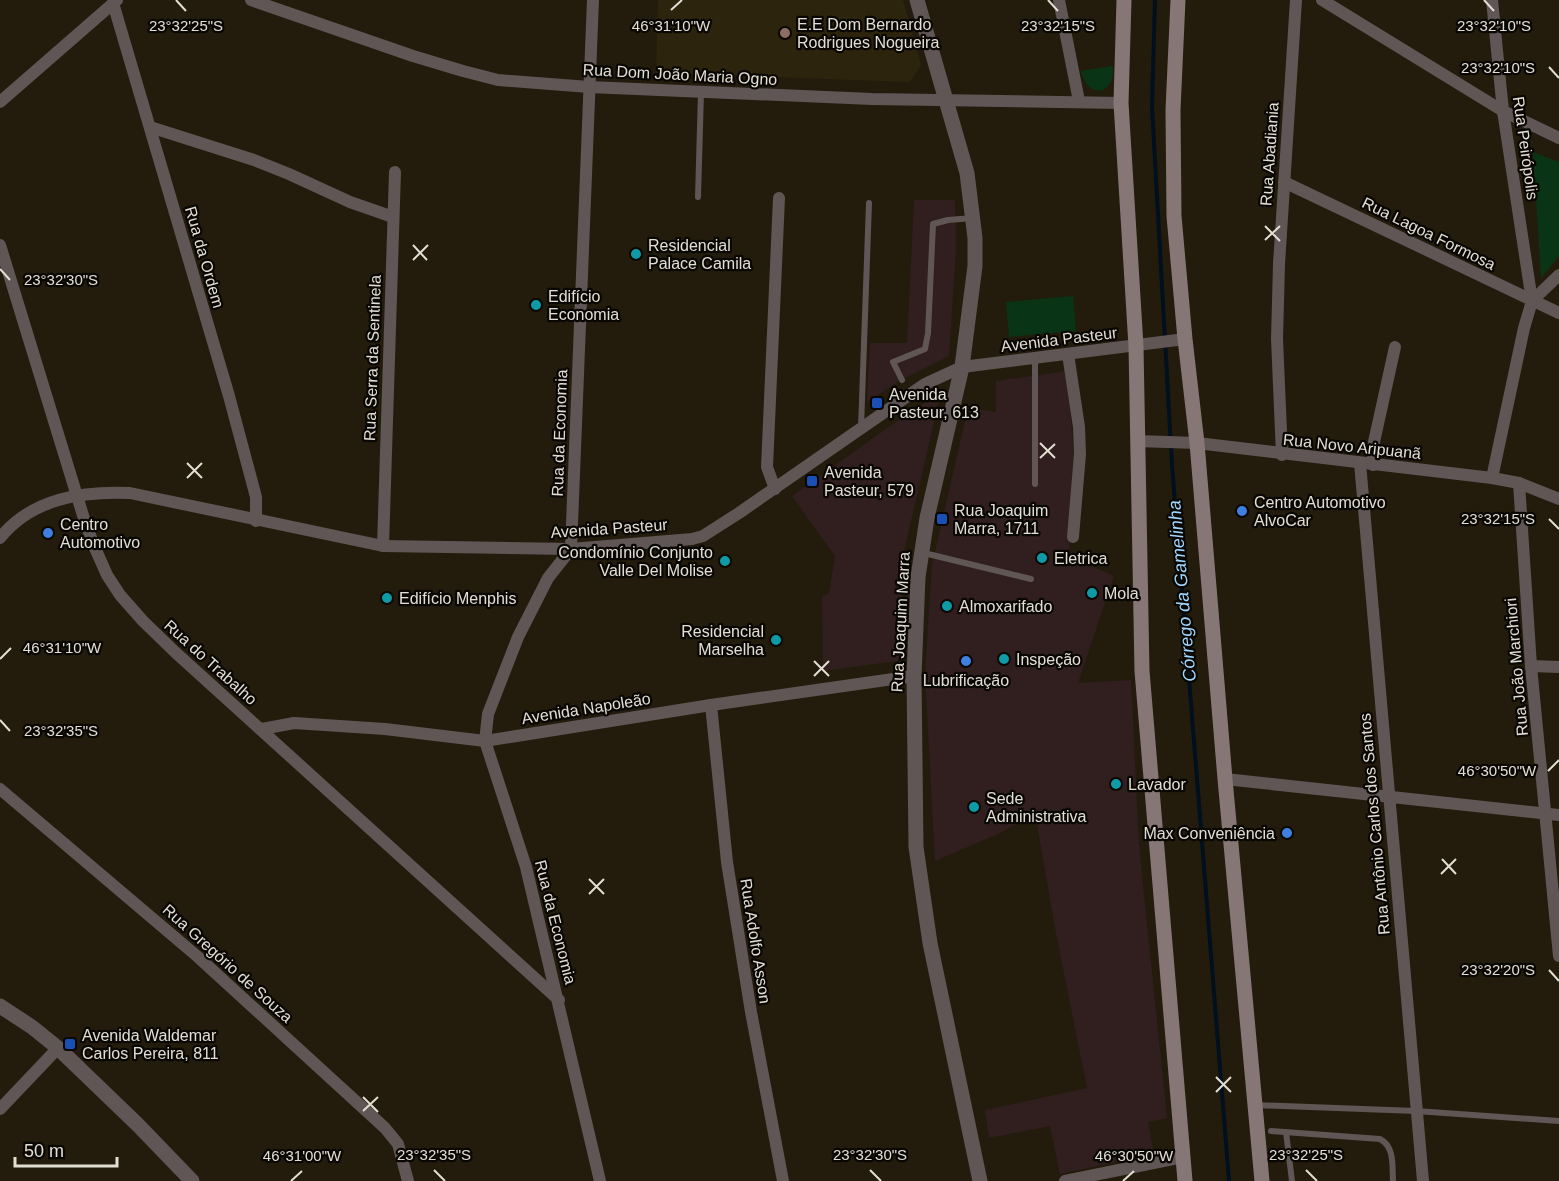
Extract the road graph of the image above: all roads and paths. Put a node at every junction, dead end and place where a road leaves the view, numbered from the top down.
1 (251, 0) edge
2 (593, 0) edge
3 (917, 0) edge
4 (1059, 0) edge
5 (1124, 0) edge
6 (1178, 0) edge
7 (1296, 0) edge
8 (1322, 0) edge
9 (1492, 0) edge
10 (115, 2) edge
11 (589, 87) junction
12 (701, 92) junction
13 (945, 100) junction
14 (1079, 101) junction
15 (0, 102) edge
16 (1121, 103) junction
17 (1503, 111) junction
18 (150, 127) junction
19 (1559, 138) edge
20 (395, 172) dead end
21 (1284, 182) junction
22 (698, 197) dead end
23 (779, 198) dead end
24 (869, 203) dead end
25 (393, 217) junction
26 (973, 218) junction
27 (0, 244) edge
28 (1559, 275) edge
29 (1532, 301) junction
30 (1559, 313) edge
31 (1180, 340) junction
32 (1136, 346) junction
33 (1395, 347) dead end
34 (1068, 354) junction
35 (1035, 358) junction
36 (962, 367) junction
37 (902, 380) dead end
38 (861, 429) junction
39 (1137, 441) junction
40 (1197, 443) junction
41 (1282, 454) junction
42 (1360, 463) junction
43 (1373, 465) junction
44 (1492, 478) junction
45 (1519, 483) junction
46 (1035, 484) dead end
47 (775, 489) junction
48 (78, 494) junction
49 (1559, 499) edge
50 (256, 520) junction
51 (1073, 537) dead end
52 (0, 538) edge
53 (383, 546) junction
54 (571, 549) junction
55 (921, 552) junction
56 (1031, 579) dead end
57 (1532, 666) junction
58 (1559, 667) edge
59 (914, 676) junction
60 (711, 705) junction
61 (262, 729) junction
62 (485, 741) junction
63 (1225, 779) junction
64 (0, 789) edge
65 (1389, 797) junction
66 (1553, 814) edge
67 (1559, 956) edge
68 (559, 1000) junction
69 (0, 1006) edge
70 (58, 1048) junction
71 (1255, 1105) junction
72 (0, 1109) edge
73 (1416, 1111) junction
74 (1559, 1121) edge
75 (1271, 1131) dead end
76 (1286, 1132) junction
77 (1183, 1157) junction
78 (192, 1181) edge
79 (408, 1181) edge
80 (600, 1181) edge
81 (783, 1181) edge
82 (980, 1181) edge
83 (1065, 1181) edge
84 (1185, 1181) edge
85 (1262, 1181) edge
86 (1292, 1181) edge
87 (1393, 1181) edge
88 (1423, 1181) edge

1 - 11 street, Rua Dom João Maria Ogno
2 - 11 street, Rua da Economia
3 - 13 street, Rua Joaquim Marra
4 - 14 street
5 - 16 main road
6 - 31 main road
7 - 21 street, Rua Abadiania
8 - 17 street
9 - 17 street, Rua Peirópolis
10 - 15 street
10 - 18 street, Rua da Ordem
11 - 12 street, Rua Dom João Maria Ogno
11 - 54 street, Rua da Economia
12 - 13 street, Rua Dom João Maria Ogno
12 - 22 lane
13 - 14 street, Rua Dom João Maria Ogno
13 - 26 street, Rua Joaquim Marra
14 - 16 street, Rua Dom João Maria Ogno
16 - 32 main road
17 - 19 street
17 - 29 street, Rua Peirópolis
18 - 25 street
18 - 50 street, Rua da Ordem
20 - 25 street, Rua Serra da Sentinela
21 - 29 street, Rua Lagoa Formosa
21 - 41 street, Rua Abadiania
23 - 47 street
24 - 38 lane
25 - 53 street, Rua Serra da Sentinela
26 - 36 street, Rua Joaquim Marra
26 - 37 lane
27 - 48 street, Rua do Trabalho
28 - 29 street
29 - 30 street, Rua Lagoa Formosa
29 - 44 street
31 - 32 street, Avenida Pasteur
31 - 40 main road
32 - 34 street, Avenida Pasteur
32 - 39 main road
33 - 43 street
34 - 35 street, Avenida Pasteur
34 - 51 street
35 - 36 street, Avenida Pasteur
35 - 46 lane
36 - 38 street, Avenida Pasteur
36 - 55 street, Rua Joaquim Marra
38 - 47 street, Avenida Pasteur
39 - 40 street, Rua Novo Aripuanã
39 - 77 main road
40 - 41 street, Rua Novo Aripuanã
40 - 63 main road
41 - 42 street, Rua Novo Aripuanã
42 - 43 street, Rua Novo Aripuanã
42 - 65 street, Rua Antônio Carlos dos Santos
43 - 44 street, Rua Novo Aripuanã
44 - 45 street, Rua Novo Aripuanã
45 - 49 street, Rua Novo Aripuanã
45 - 57 street, Rua João Marchiori
47 - 54 street, Avenida Pasteur
48 - 50 street, Avenida Pasteur
48 - 52 street, Avenida Pasteur
48 - 61 street, Rua do Trabalho
50 - 53 street, Avenida Pasteur
53 - 54 street, Avenida Pasteur
54 - 62 street, Rua da Economia
55 - 56 lane
55 - 59 street, Rua Joaquim Marra
57 - 58 street
57 - 66 street, Rua João Marchiori
59 - 60 street, Avenida Napoleão
59 - 82 street, Rua Joaquim Marra
60 - 62 street, Avenida Napoleão
60 - 81 street, Rua Adolfo Asson
61 - 62 street, Avenida Napoleão
61 - 68 street, Rua do Trabalho
62 - 68 street, Rua da Economia
63 - 65 street
63 - 71 main road
64 - 79 street, Rua Gregório de Souza
65 - 66 street
65 - 73 street, Rua Antônio Carlos dos Santos
66 - 67 street, Rua João Marchiori
68 - 80 street, Rua da Economia
69 - 70 street
70 - 72 street
70 - 78 street
71 - 73 lane
71 - 85 main road
73 - 74 lane
73 - 88 street, Rua Antônio Carlos dos Santos
75 - 76 lane
76 - 86 lane
76 - 87 lane
77 - 83 street
77 - 84 main road

